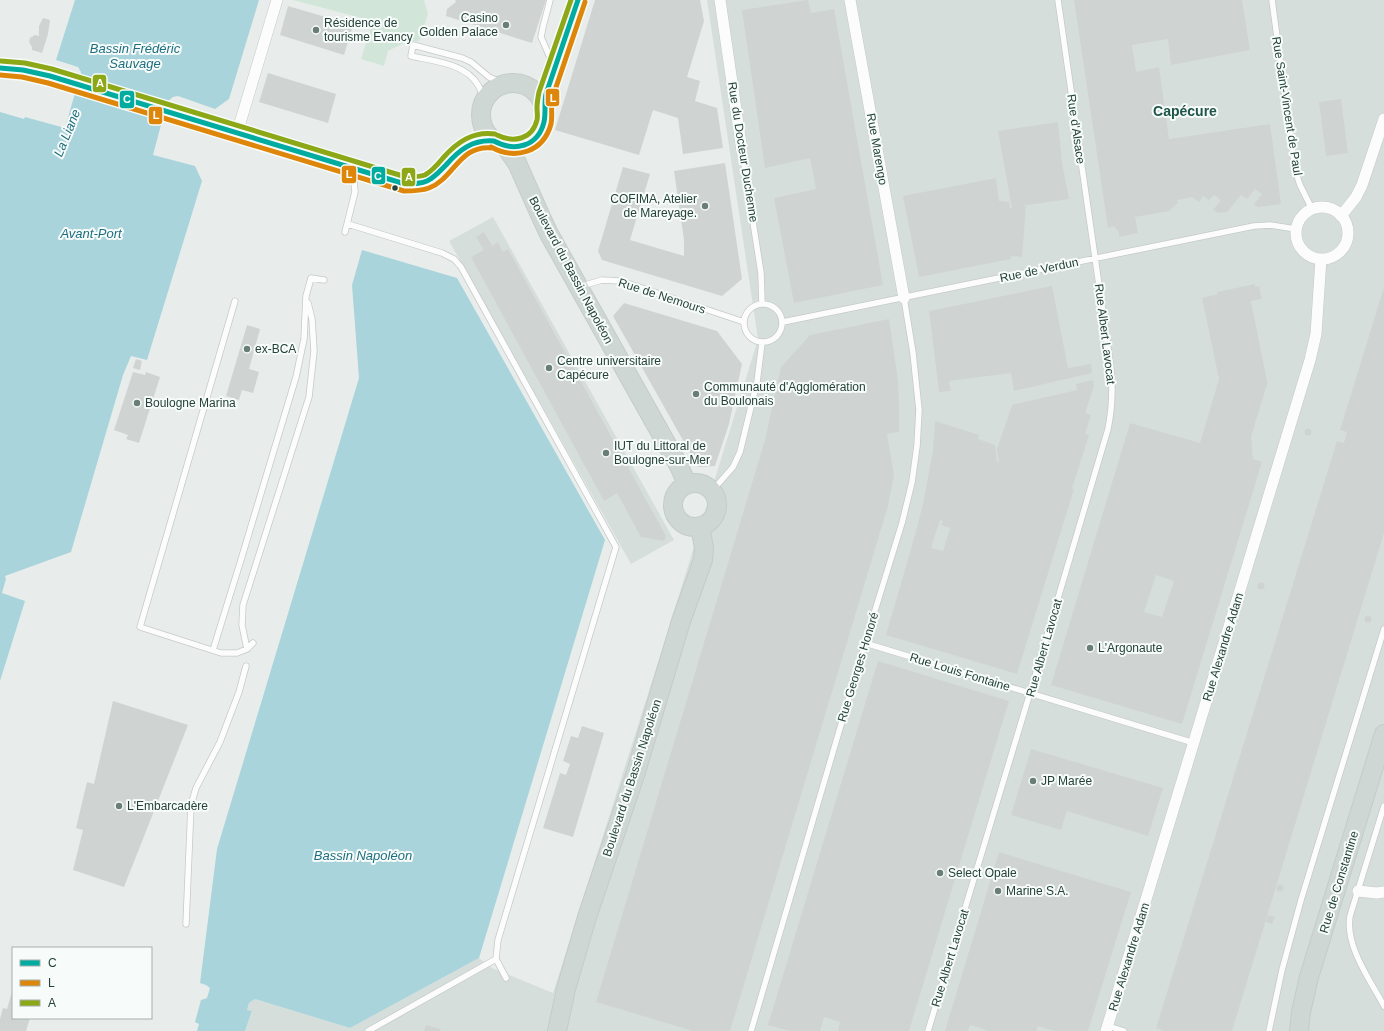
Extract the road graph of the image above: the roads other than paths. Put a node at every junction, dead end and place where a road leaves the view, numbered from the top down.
1 (277, 0) edge
2 (550, 0) edge
3 (578, 0) edge
4 (720, 0) edge
5 (850, 0) edge
6 (1058, 0) edge
7 (1272, 0) edge
8 (459, 57) junction
9 (456, 67) junction
10 (555, 69) junction
11 (5, 70) edge
12 (506, 85) junction
13 (485, 102) junction
14 (544, 107) junction
15 (1384, 119) edge
16 (237, 133) junction
17 (538, 136) junction
18 (500, 143) junction
19 (742, 151) joint
20 (357, 170) junction
21 (525, 182) junction
22 (1312, 209) junction
23 (1341, 216) junction
24 (348, 224) junction
25 (1296, 229) junction
26 (345, 232) dead end
27 (1095, 259) junction
28 (1321, 259) junction
29 (324, 280) dead end
30 (579, 287) junction
31 (306, 296) junction
32 (904, 298) junction
33 (235, 301) dead end
34 (762, 304) junction
35 (744, 322) junction
36 (783, 322) junction
37 (762, 343) junction
38 (687, 484) junction
39 (712, 491) junction
40 (700, 526) junction
41 (1384, 629) edge
42 (253, 643) dead end
43 (864, 643) junction
44 (247, 649) junction
45 (212, 650) junction
46 (246, 666) dead end
47 (1030, 694) junction
48 (1384, 734) edge
49 (1194, 743) junction
50 (1384, 806) edge
51 (1358, 891) junction
52 (1384, 892) edge
53 (186, 924) dead end
54 (496, 959) junction
55 (506, 978) dead end
56 (1384, 1006) edge
57 (1107, 1028) edge
58 (368, 1031) edge
59 (557, 1031) edge
60 (751, 1031) edge
61 (928, 1031) edge
62 (1124, 1031) edge
63 (1269, 1031) edge
64 (1299, 1031) edge

1 - 16 street
2 - 10 lane
3 - 10 main road
4 - 19 street, Rue du Docteur Duchenne
5 - 32 street, Rue Marengo
6 - 27 lane, Rue d'Alsace
7 - 22 lane, Rue Saint-Vincent de Paul
8 - 9 lane
8 - 9 lane
8 - 12 lane
9 - 13 lane
10 - 14 main road
11 - 16 main road
12 - 13 main road
12 - 14 main road
13 - 18 main road
14 - 17 main road
15 - 23 street
16 - 20 main road
17 - 18 main road
17 - 21 main road, Boulevard du Bassin Napoléon
18 - 20 main road
18 - 21 main road, Boulevard du Bassin Napoléon
19 - 34 lane, Rue du Docteur Duchenne
20 - 24 lane
21 - 30 main road, Boulevard du Bassin Napoléon
22 - 23 street
22 - 25 street
23 - 28 street
24 - 26 lane
24 - 54 lane
25 - 27 lane, Rue de Verdun
25 - 28 street
27 - 32 lane, Rue de Verdun
27 - 47 lane, Rue Albert Lavocat
28 - 49 street, Rue Alexandre Adam
29 - 31 lane
30 - 35 lane, Rue de Nemours
30 - 38 main road, Boulevard du Bassin Napoléon
31 - 44 lane
31 - 45 lane
32 - 36 lane, Rue de Verdun
32 - 43 lane, Rue Georges Honoré
33 - 45 lane
34 - 35 lane
34 - 36 lane
35 - 37 lane
36 - 37 lane
37 - 39 lane
38 - 39 main road
38 - 40 main road
39 - 40 main road
40 - 59 main road, Boulevard du Bassin Napoléon
41 - 63 lane
42 - 44 lane
43 - 47 lane, Rue Louis Fontaine
43 - 60 lane, Rue Georges Honoré
44 - 45 lane
46 - 53 lane
47 - 49 lane, Rue Louis Fontaine
47 - 61 lane, Rue Albert Lavocat
48 - 64 main road, Rue de Constantine
49 - 57 street, Rue Alexandre Adam
50 - 51 lane
51 - 52 street
51 - 56 lane
54 - 55 lane
54 - 58 lane
57 - 62 lane

